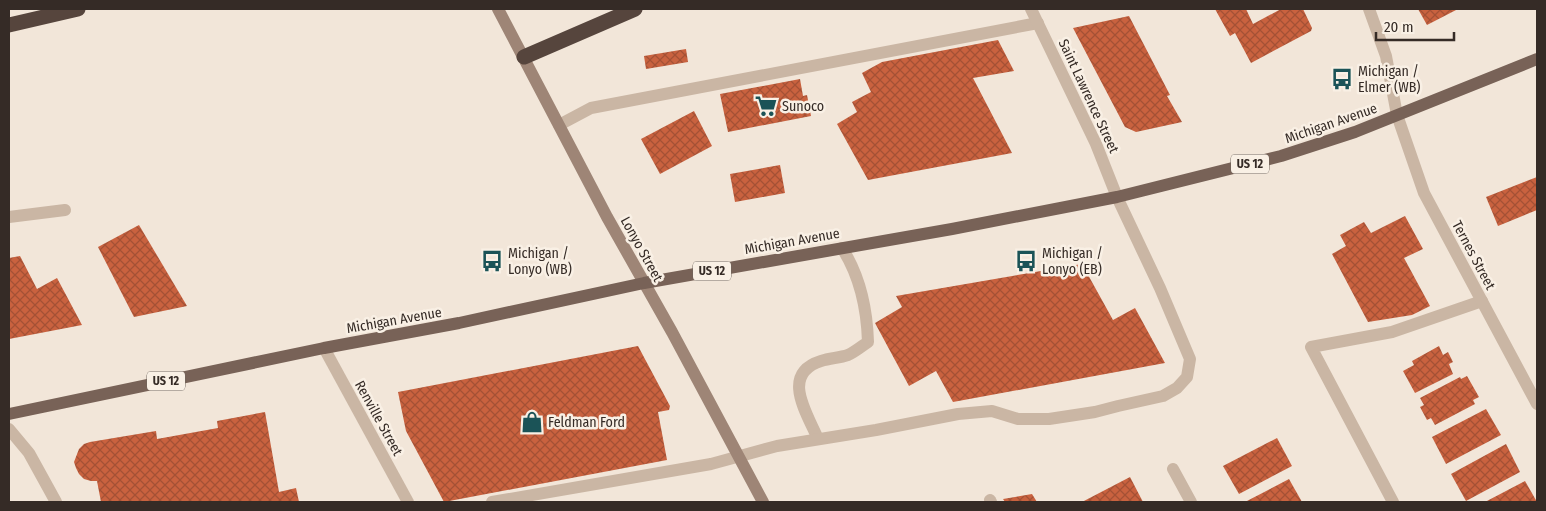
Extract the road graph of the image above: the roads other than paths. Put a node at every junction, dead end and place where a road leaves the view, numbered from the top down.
1 (78, 9) edge
2 (498, 9) edge
3 (634, 9) edge
4 (1031, 9) edge
5 (1369, 9) edge
6 (1038, 23) junction
7 (9, 25) edge
8 (524, 57) junction
9 (1537, 59) edge
10 (1396, 115) junction
11 (559, 125) junction
12 (1117, 197) junction
13 (65, 210) dead end
14 (9, 217) edge
15 (842, 248) junction
16 (644, 283) junction
17 (1482, 301) junction
18 (324, 348) junction
19 (1537, 404) edge
20 (9, 414) edge
21 (9, 429) edge
22 (818, 439) junction
23 (738, 457) junction
24 (1174, 469) dead end
25 (56, 502) edge
26 (408, 502) edge
27 (492, 502) edge
28 (763, 502) edge
29 (1191, 502) edge
30 (1393, 502) edge

1 - 7 highway
2 - 8 street, Lonyo Street
3 - 8 highway
4 - 6 street, Saint Lawrence Street
5 - 10 street, Ternes Street
6 - 11 street
6 - 12 street, Saint Lawrence Street
8 - 11 street, Lonyo Street
9 - 10 main road, Michigan Avenue / US 12
10 - 12 main road, Michigan Avenue / US 12
10 - 17 street, Ternes Street
11 - 16 street, Lonyo Street
12 - 15 main road, Michigan Avenue / US 12
12 - 22 street, Saint Lawrence Street
13 - 14 street
15 - 16 main road, Michigan Avenue / US 12
15 - 22 street
16 - 18 main road, Michigan Avenue / US 12
16 - 23 street, Lonyo Street
17 - 19 street, Ternes Street
17 - 30 street
18 - 20 main road, Michigan Avenue / US 12
18 - 26 street, Renville Street
21 - 25 street
22 - 23 street, Saint Lawrence Street
23 - 27 street, Saint Lawrence Street
23 - 28 street, Lonyo Street
24 - 29 street

